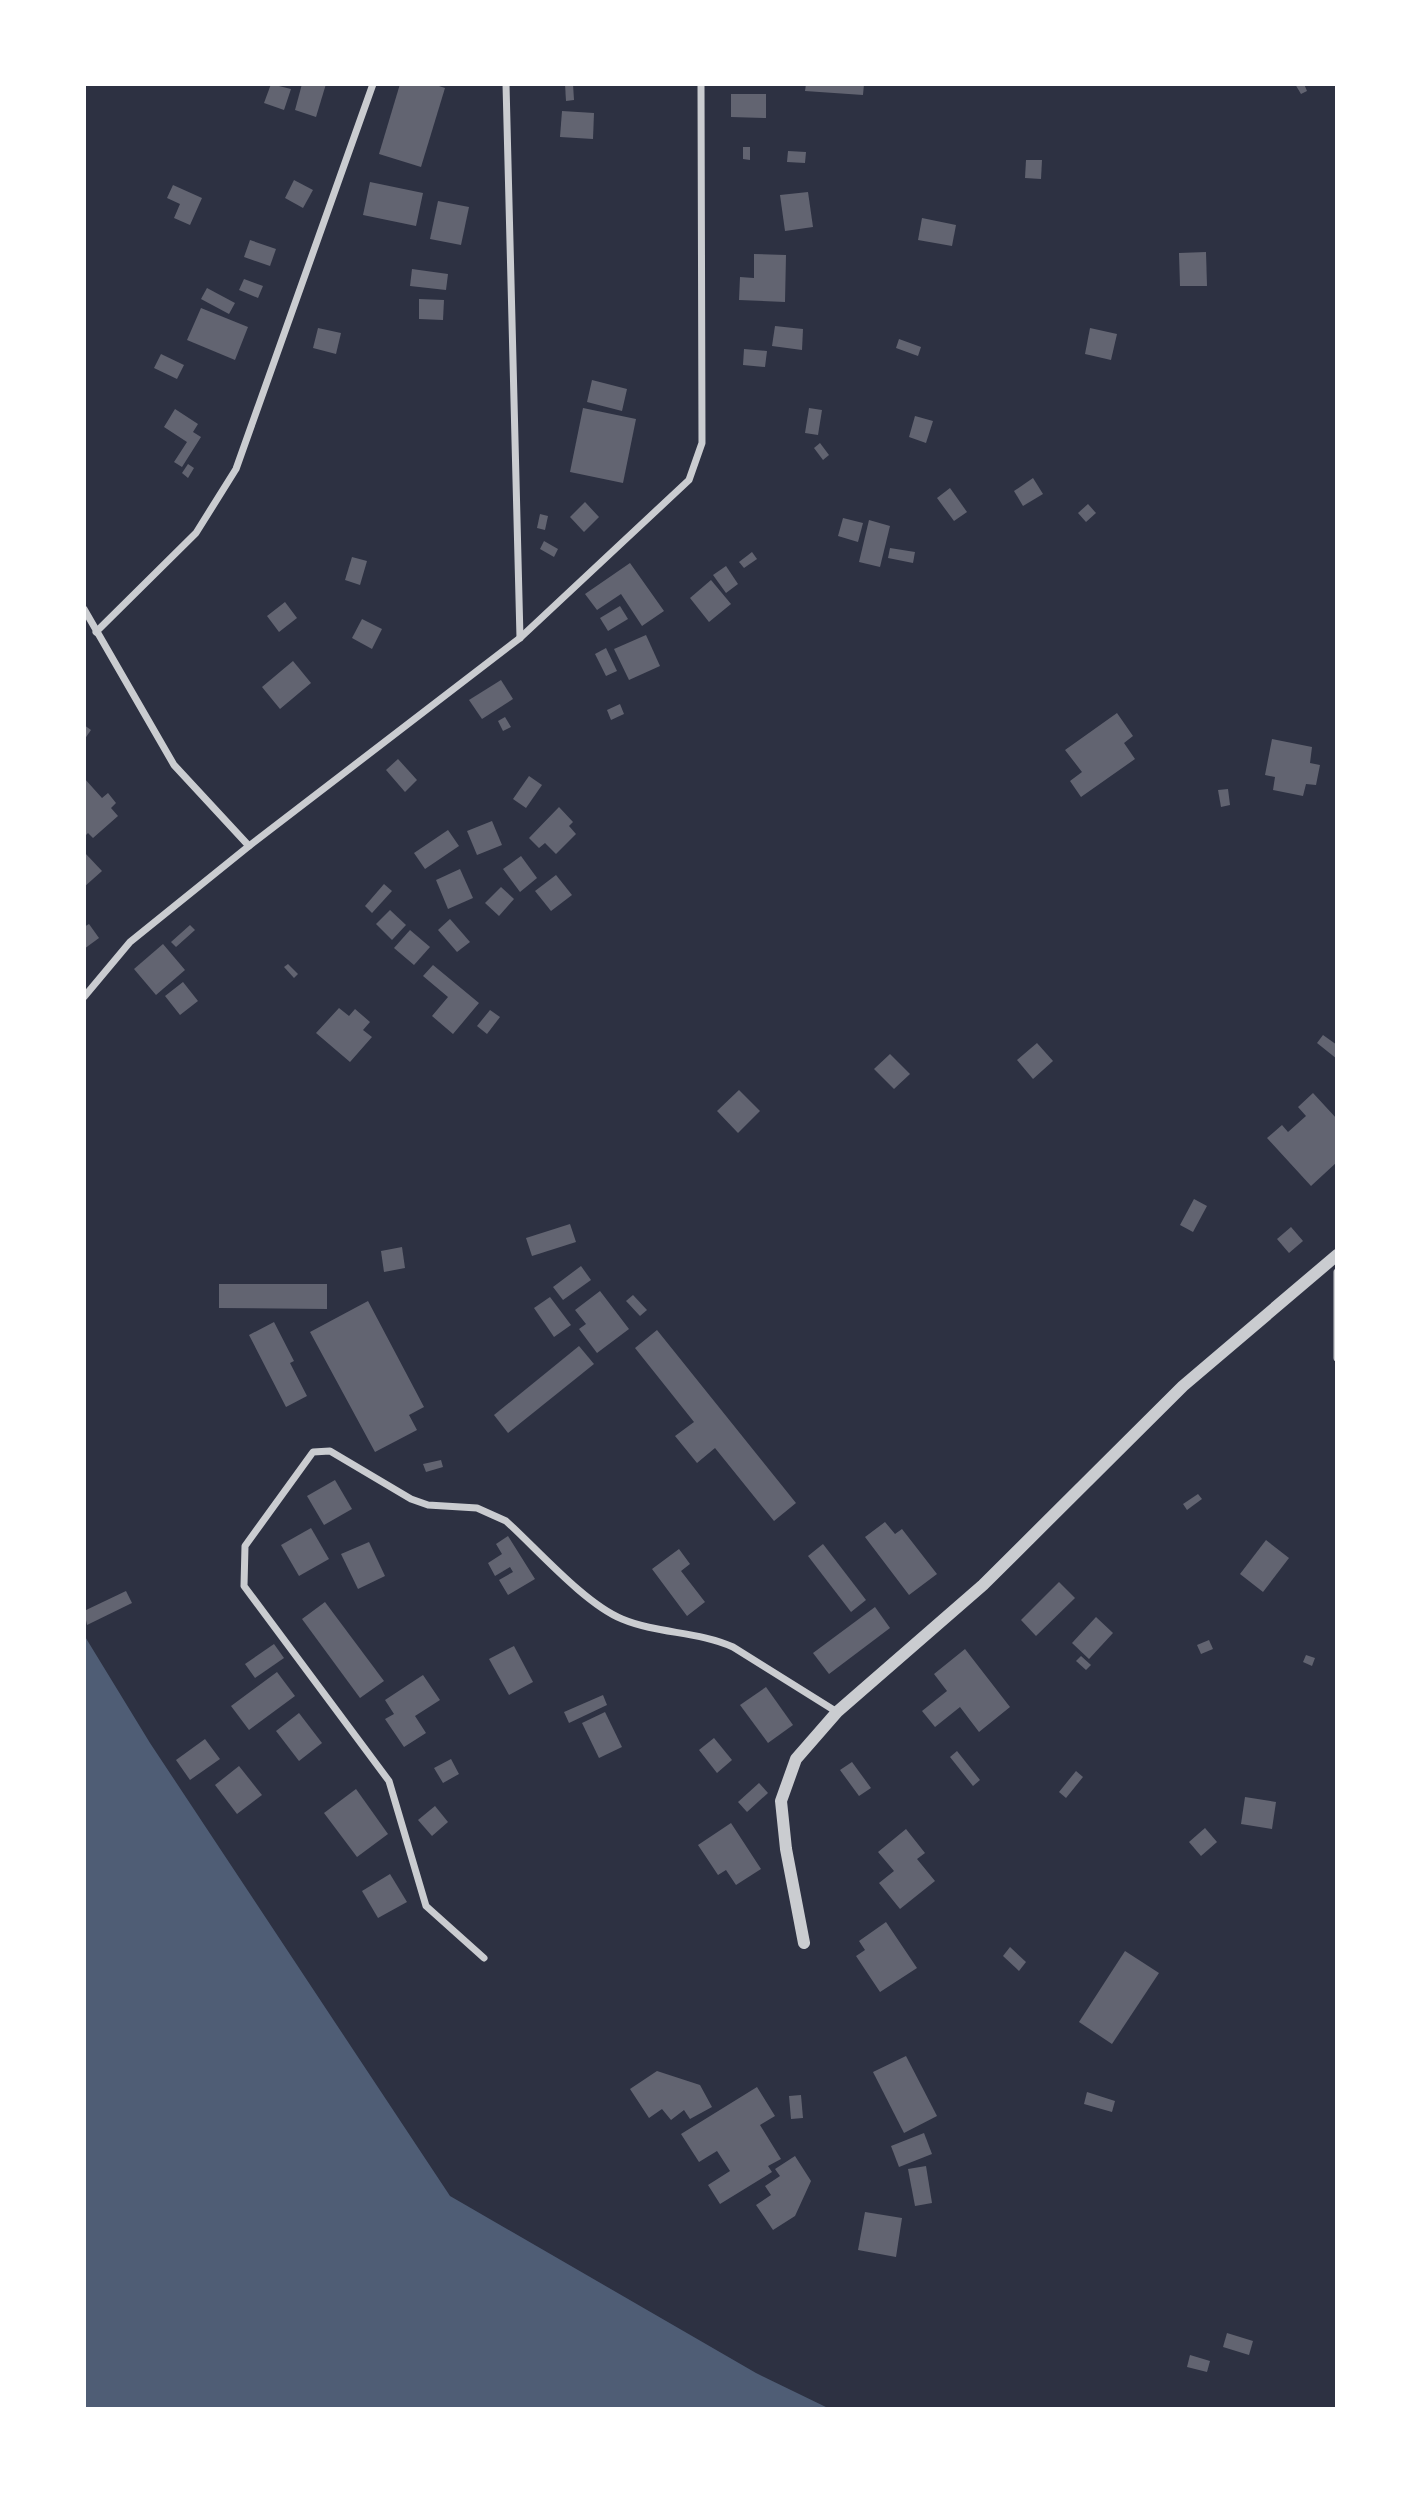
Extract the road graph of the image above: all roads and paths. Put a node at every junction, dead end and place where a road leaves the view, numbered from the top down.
1 (373, 84) edge
2 (506, 84) edge
3 (701, 84) edge
4 (84, 609) edge
5 (96, 632) junction
6 (520, 638) junction
7 (249, 846) junction
8 (84, 997) edge
9 (1337, 1255) edge
10 (1337, 1272) edge
11 (1337, 1358) edge
12 (837, 1712) junction
13 (804, 1943) dead end
14 (484, 1958) dead end

1 - 5 street
2 - 6 street
3 - 6 street
4 - 5 street
5 - 7 street
6 - 7 street
7 - 8 street
9 - 12 street
10 - 11 street
12 - 13 street
12 - 14 street

